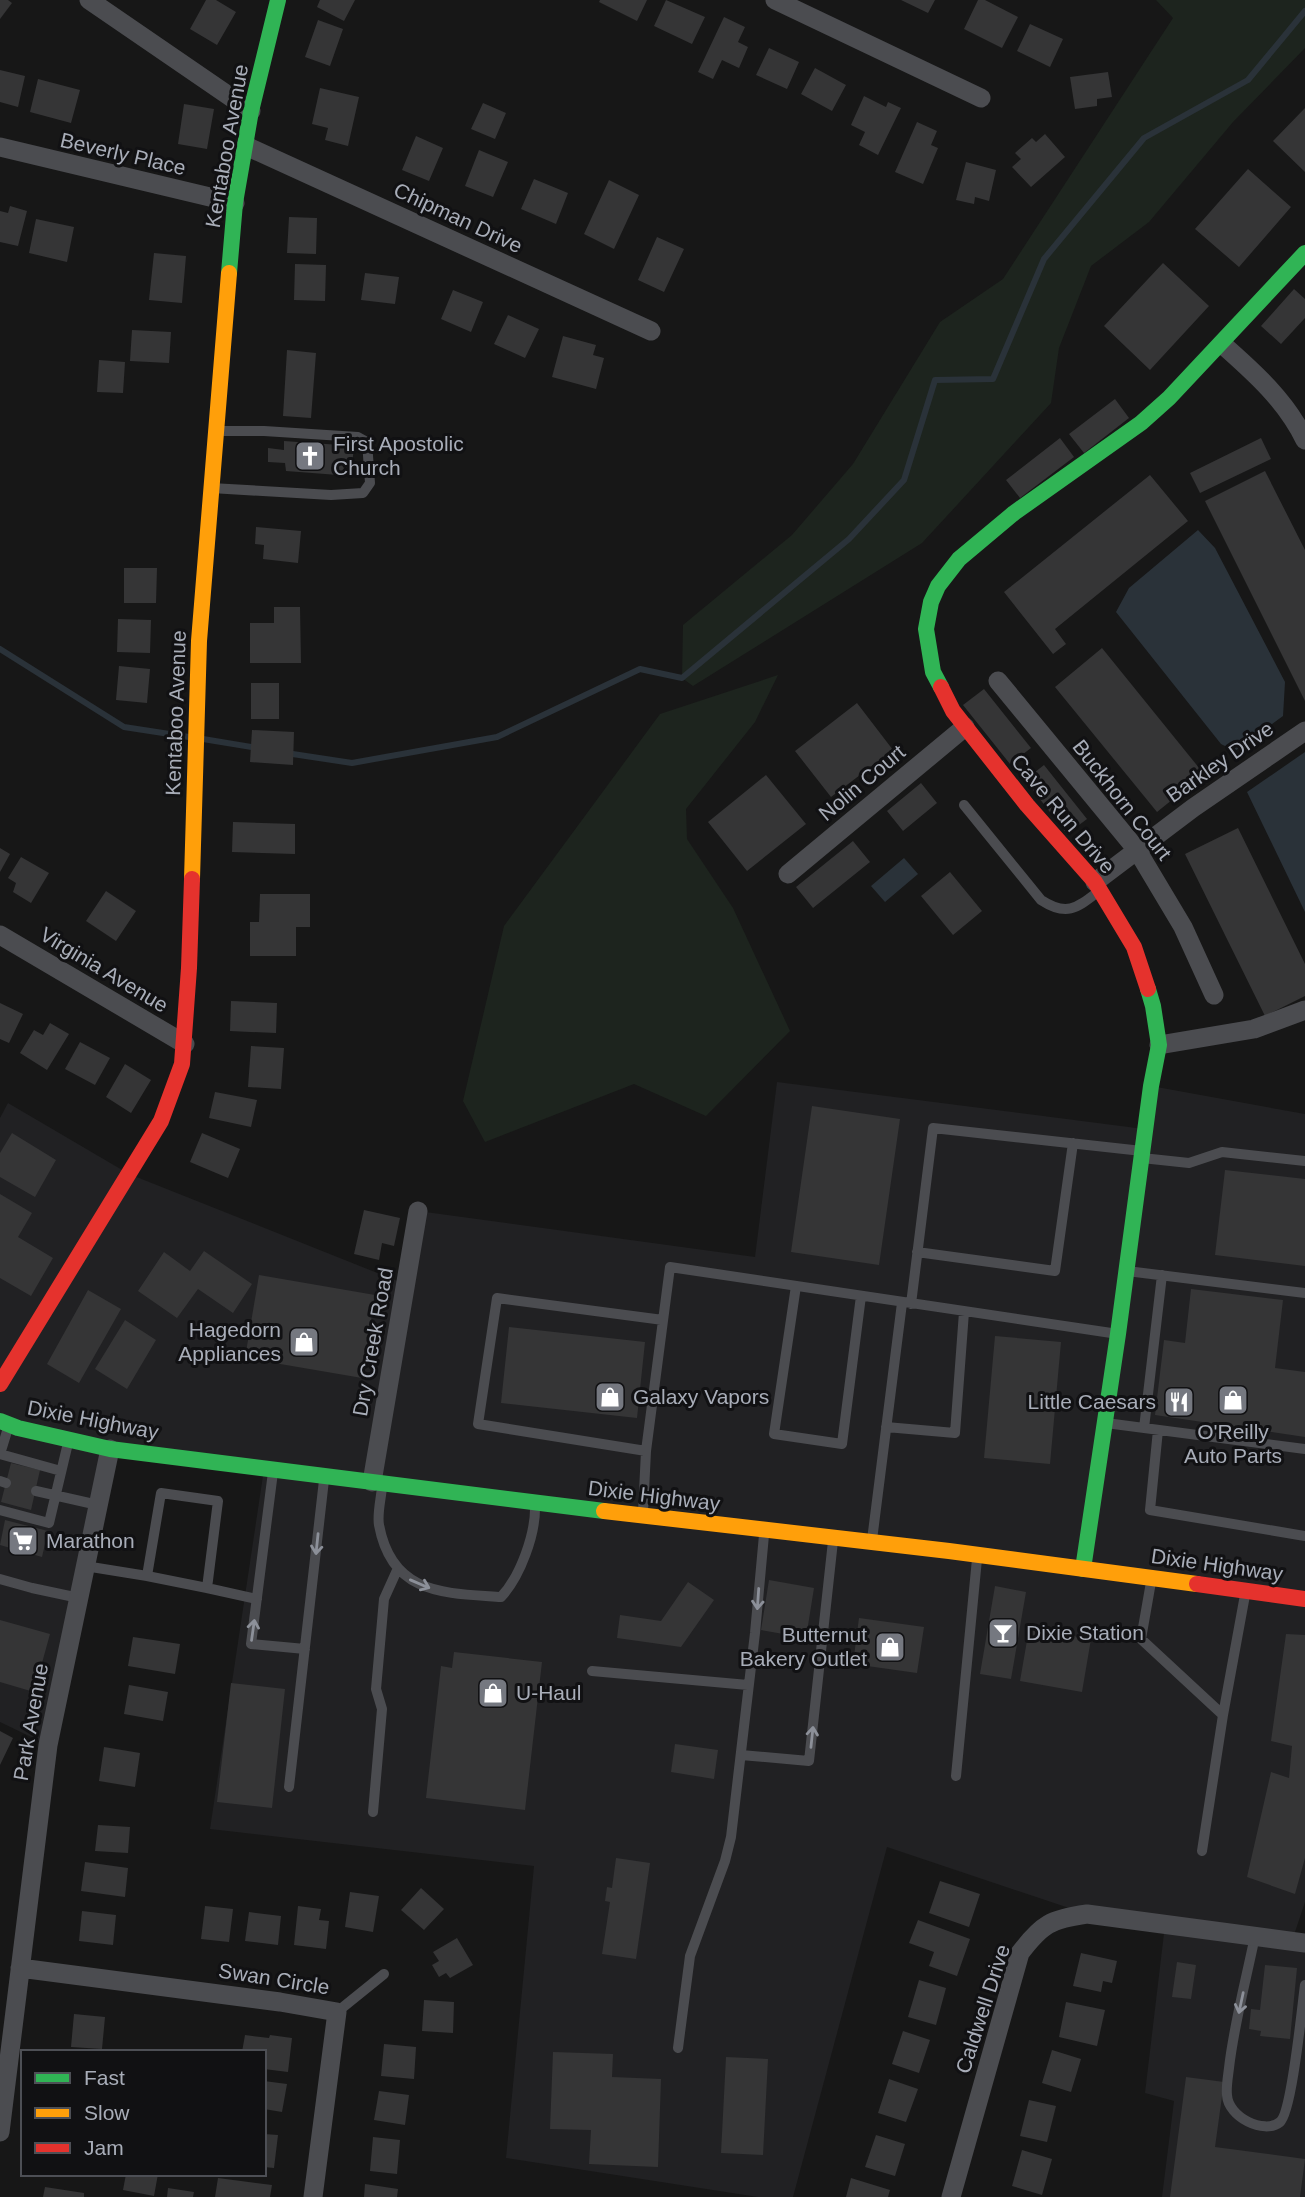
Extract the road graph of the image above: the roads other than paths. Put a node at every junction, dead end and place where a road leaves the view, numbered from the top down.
1 (89, 0) edge
2 (278, 0) edge
3 (775, 0) edge
4 (981, 98) dead end
5 (251, 111) junction
6 (246, 146) junction
7 (0, 147) edge
8 (235, 203) junction
9 (1305, 253) edge
10 (651, 331) dead end
11 (1222, 344) junction
12 (215, 431) junction
13 (1305, 440) edge
14 (210, 488) junction
15 (998, 681) dead end
16 (965, 727) junction
17 (1305, 731) edge
18 (964, 805) dead end
19 (1137, 850) junction
20 (788, 874) dead end
21 (1097, 886) junction
22 (0, 935) edge
23 (1214, 995) dead end
24 (1305, 1010) edge
25 (185, 1044) junction
26 (1159, 1045) junction
27 (1073, 1143) junction
28 (1142, 1154) junction
29 (1305, 1161) edge
30 (418, 1211) dead end
31 (917, 1252) junction
32 (1127, 1271) junction
33 (1162, 1275) junction
34 (796, 1286) junction
35 (1305, 1293) edge
36 (861, 1296) junction
37 (906, 1304) junction
38 (964, 1312) junction
39 (663, 1320) junction
40 (1118, 1334) junction
41 (0, 1384) edge
42 (5, 1423) edge
43 (1106, 1423) junction
44 (886, 1427) junction
45 (1144, 1428) junction
46 (1158, 1430) junction
47 (69, 1440) junction
48 (110, 1449) junction
49 (1305, 1450) edge
50 (646, 1451) junction
51 (0, 1454) edge
52 (273, 1469) junction
53 (61, 1471) junction
54 (324, 1476) junction
55 (377, 1482) junction
56 (36, 1490) dead end
57 (56, 1496) junction
58 (534, 1503) junction
59 (98, 1505) junction
60 (0, 1510) edge
61 (643, 1516) junction
62 (764, 1531) junction
63 (1305, 1536) edge
64 (833, 1539) junction
65 (871, 1544) junction
66 (977, 1555) junction
67 (85, 1566) junction
68 (398, 1568) junction
69 (1083, 1569) junction
70 (147, 1576) junction
71 (1152, 1578) junction
72 (0, 1579) edge
73 (207, 1588) junction
74 (1246, 1591) junction
75 (79, 1598) junction
76 (257, 1599) junction
77 (1305, 1599) edge
78 (304, 1650) junction
79 (592, 1671) dead end
80 (748, 1685) junction
81 (1223, 1715) junction
82 (741, 1755) junction
83 (956, 1776) dead end
84 (289, 1787) dead end
85 (373, 1812) dead end
86 (1202, 1852) dead end
87 (1255, 1936) junction
88 (1305, 1943) edge
89 (20, 1968) junction
90 (384, 1974) dead end
91 (1305, 1985) edge
92 (337, 2012) junction
93 (678, 2048) dead end
94 (0, 2132) edge
95 (313, 2197) edge
96 (951, 2197) edge

1 - 5 street
2 - 5 street, Kentaboo Avenue
3 - 4 street
5 - 6 street, Kentaboo Avenue
6 - 8 street, Kentaboo Avenue
6 - 10 street, Chipman Drive
7 - 8 street, Beverly Place
8 - 12 street, Kentaboo Avenue
9 - 11 street, Cave Run Drive
11 - 13 street
11 - 16 street, Cave Run Drive
12 - 14 street, Kentaboo Avenue
12 - 14 lane
14 - 25 street, Kentaboo Avenue
15 - 19 street, Buckhorn Court
16 - 20 street, Nolin Court
16 - 21 street, Cave Run Drive
17 - 19 street, Barkley Drive
18 - 21 lane
19 - 21 street, Barkley Drive
19 - 23 street, Buckhorn Court
21 - 26 street, Cave Run Drive
22 - 25 street, Virginia Avenue
24 - 26 street
25 - 41 street, Kentaboo Avenue
26 - 28 street, Cave Run Drive
27 - 28 lane
27 - 31 lane
27 - 31 lane
28 - 29 lane
28 - 32 street, Cave Run Drive
30 - 55 street, Dry Creek Road
31 - 37 lane
32 - 33 lane
32 - 40 street, Cave Run Drive
33 - 35 lane
33 - 45 lane
34 - 36 lane
34 - 36 lane
34 - 39 lane
36 - 37 lane
37 - 38 lane
37 - 44 lane
38 - 40 lane
38 - 44 lane
39 - 50 lane
39 - 50 lane
40 - 43 street, Cave Run Drive
42 - 47 street, Dixie Highway
42 - 51 lane
43 - 45 lane
43 - 69 street, Cave Run Drive
44 - 65 lane
45 - 46 lane
46 - 49 lane
46 - 63 lane
47 - 48 street, Dixie Highway
47 - 53 lane
48 - 52 street, Dixie Highway
48 - 59 street, Park Avenue
50 - 61 lane
51 - 53 lane
52 - 54 street, Dixie Highway
52 - 76 lane
53 - 57 lane
54 - 55 street, Dixie Highway
54 -> 78 lane
55 - 58 street, Dixie Highway
55 - 68 lane
56 - 57 lane
57 - 59 lane
57 - 60 lane
58 - 61 street, Dixie Highway
68 -> 58 lane
59 - 67 street, Park Avenue
61 - 62 street, Dixie Highway
62 - 64 street, Dixie Highway
62 -> 80 lane
64 - 65 street, Dixie Highway
82 -> 64 lane
65 - 66 street, Dixie Highway
66 - 69 street, Dixie Highway
66 - 83 lane
67 - 70 lane
67 - 75 street, Park Avenue
68 - 85 lane
69 - 71 street, Dixie Highway
70 - 73 lane
70 - 73 lane
71 - 74 street, Dixie Highway
71 - 81 lane
72 - 75 lane
73 - 76 lane
74 - 77 street, Dixie Highway
74 - 81 lane
75 - 89 street, Park Avenue
78 -> 76 lane
78 - 84 lane
79 - 80 lane
80 - 82 lane
81 - 86 lane
82 - 93 lane
87 - 88 street, Caldwell Drive
87 -> 91 lane
87 - 96 street, Caldwell Drive
89 - 92 street, Swan Circle
89 - 94 street, Park Avenue
90 - 92 lane
92 - 95 street, Swan Circle

